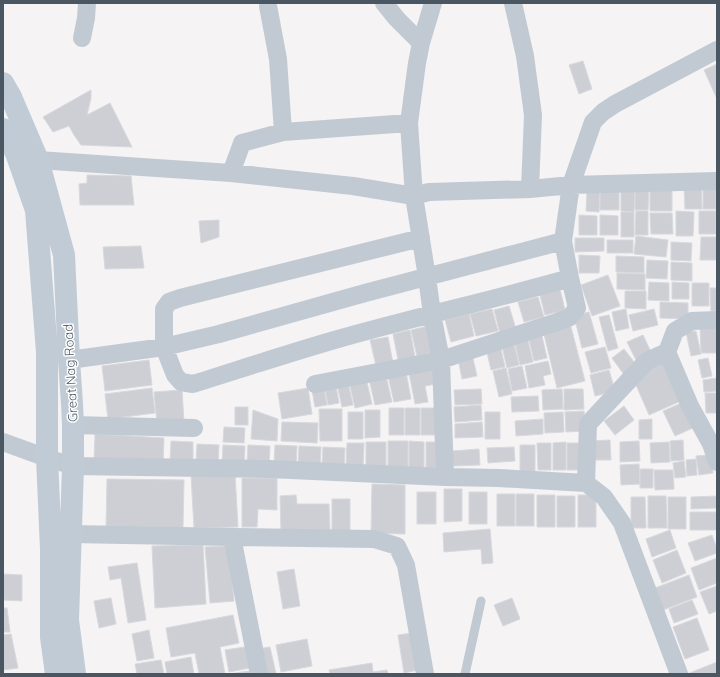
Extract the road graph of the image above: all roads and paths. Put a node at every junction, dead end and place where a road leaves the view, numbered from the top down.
1 (87, 3) edge
2 (384, 3) edge
3 (433, 3) edge
4 (513, 3) edge
5 (268, 6) dead end
6 (82, 38) dead end
7 (421, 43) junction
8 (717, 50) edge
9 (3, 83) edge
10 (409, 123) junction
11 (3, 129) edge
12 (283, 132) junction
13 (38, 160) junction
14 (231, 173) junction
15 (717, 181) edge
16 (571, 185) junction
17 (530, 189) junction
18 (414, 196) junction
19 (421, 238) junction
20 (564, 241) junction
21 (427, 277) junction
22 (570, 278) junction
23 (432, 314) junction
24 (717, 320) edge
25 (164, 347) junction
26 (667, 352) junction
27 (69, 360) junction
28 (441, 360) junction
29 (314, 384) dead end
30 (73, 425) junction
31 (194, 428) dead end
32 (3, 442) edge
33 (47, 458) junction
34 (717, 462) edge
35 (73, 466) junction
36 (445, 477) junction
37 (586, 483) junction
38 (71, 534) junction
39 (232, 538) junction
40 (481, 600) dead end
41 (56, 674) edge
42 (75, 674) edge
43 (259, 674) edge
44 (425, 674) edge
45 (465, 674) edge
46 (679, 674) edge

1 - 6 street
2 - 7 street
3 - 7 street
4 - 17 street
5 - 12 street
7 - 10 street
8 - 16 street
9 - 13 main road, Great Nag Road
10 - 12 street
10 - 18 street
11 - 33 main road, Great Nag Road
12 - 14 street
13 - 14 street
13 - 27 main road, Great Nag Road
14 - 18 street
15 - 16 street
16 - 17 street
16 - 20 street
17 - 18 street
18 - 19 street
19 - 21 street
19 - 25 street
20 - 21 street
20 - 22 street
21 - 23 street
21 - 25 street
22 - 23 street
22 - 28 street
23 - 25 street
23 - 28 street
24 - 26 street
25 - 27 street
26 - 34 street
26 - 37 street
27 - 30 main road, Great Nag Road
28 - 29 street
28 - 36 street
30 - 31 street
30 - 35 main road, Great Nag Road
32 - 33 street
33 - 35 street
33 - 41 main road, Great Nag Road
35 - 36 street
35 - 38 main road, Great Nag Road
36 - 37 street
37 - 46 street
38 - 39 street
38 - 42 main road, Great Nag Road
39 - 43 street
39 - 44 street
40 - 45 lane

